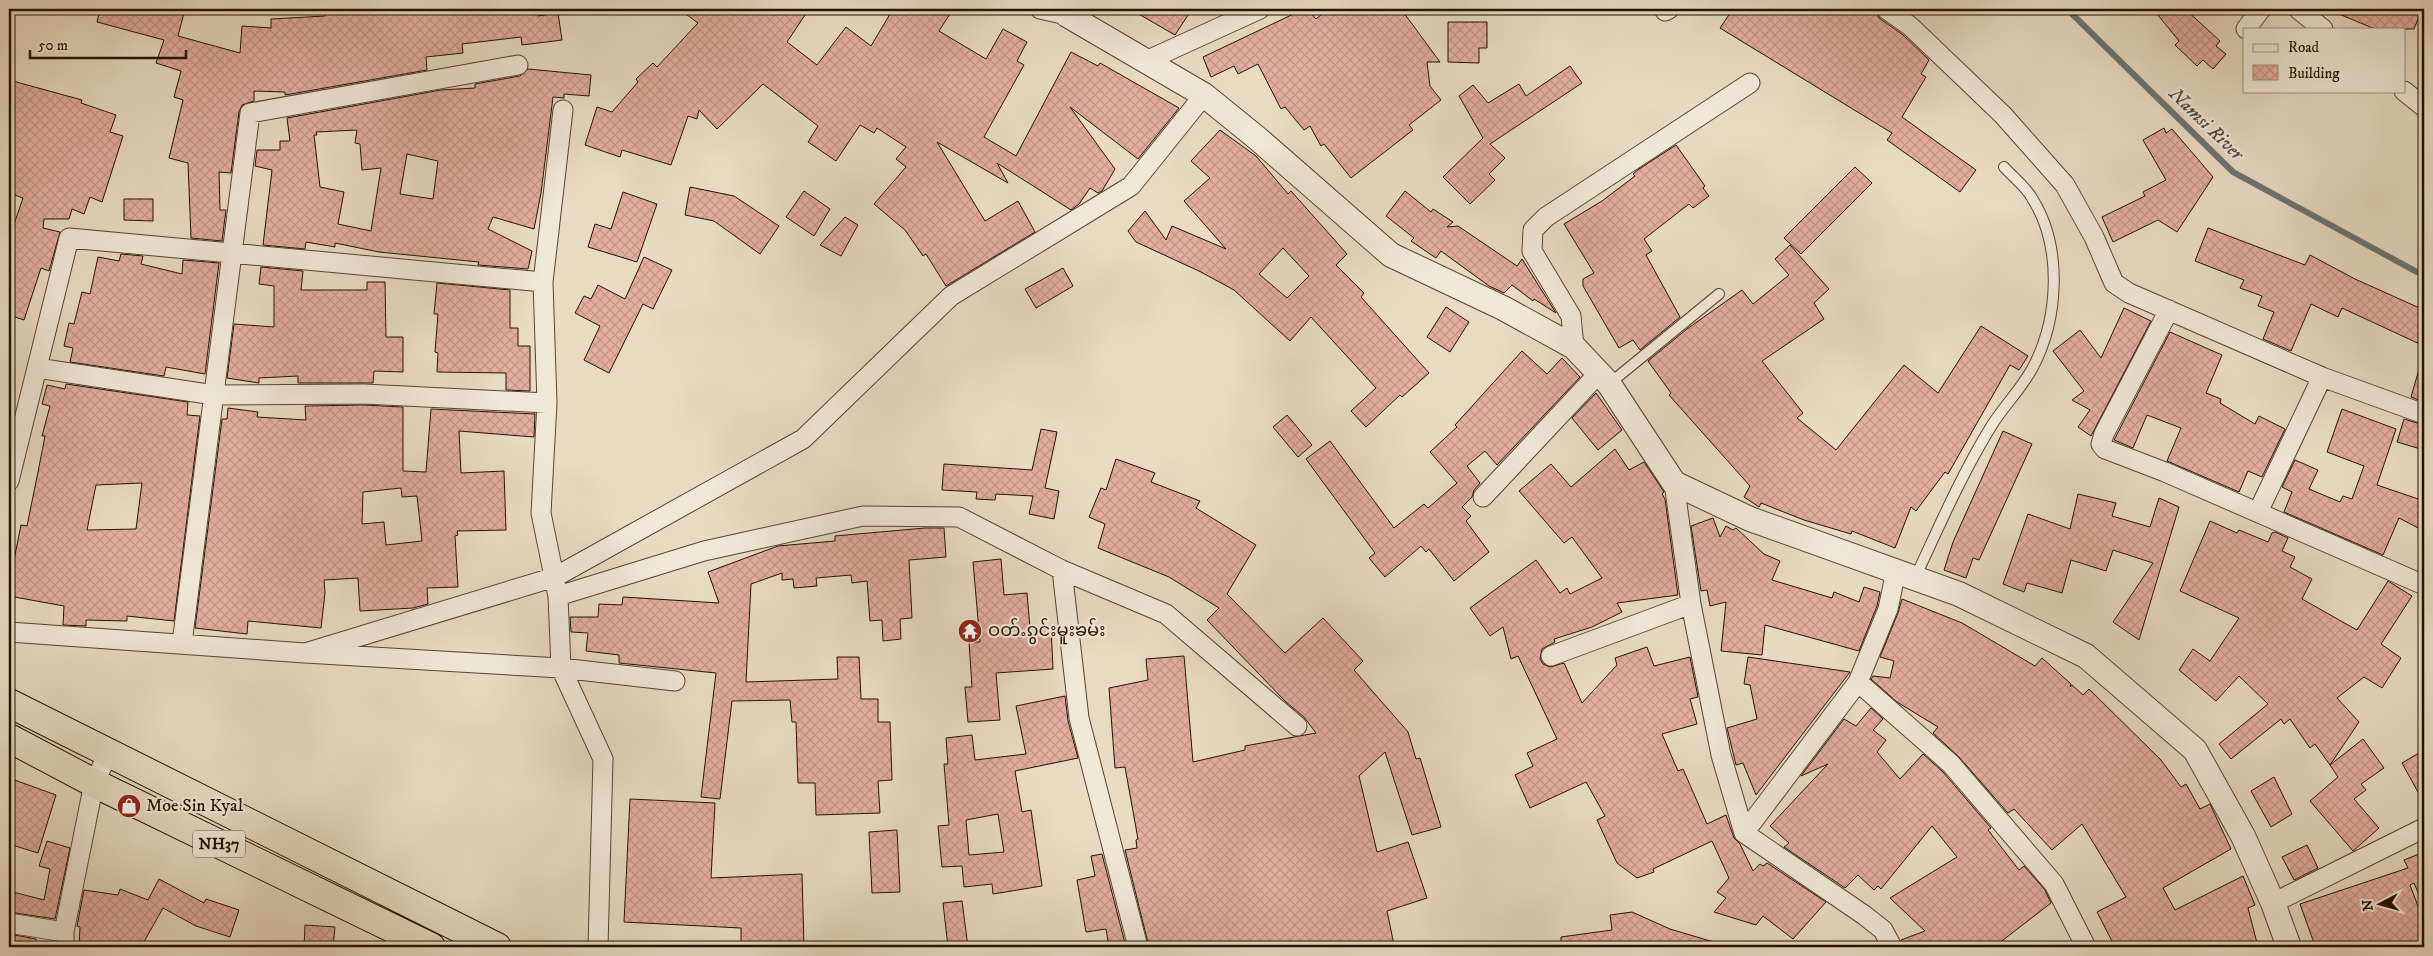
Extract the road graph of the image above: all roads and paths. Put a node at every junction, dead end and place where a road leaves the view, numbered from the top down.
1 (1040, 9) edge
2 (1260, 9) edge
3 (1886, 9) edge
4 (2261, 9) edge
5 (2298, 9) edge
6 (1065, 12) edge
7 (2247, 28) edge
8 (2323, 28) edge
9 (1146, 61) junction
10 (518, 64) dead end
11 (1750, 83) dead end
12 (2405, 92) edge
13 (1204, 95) junction
14 (2424, 107) edge
15 (563, 110) dead end
16 (2004, 167) dead end
17 (232, 253) junction
18 (543, 282) junction
19 (1720, 294) dead end
20 (2169, 310) junction
21 (1574, 347) junction
22 (37, 368) junction
23 (2322, 377) junction
24 (1604, 379) junction
25 (214, 395) junction
26 (547, 403) junction
27 (2424, 414) edge
28 (9, 481) edge
29 (1674, 483) junction
30 (1483, 497) dead end
31 (2258, 512) junction
32 (1062, 570) junction
33 (1906, 575) junction
34 (555, 577) junction
35 (2424, 585) edge
36 (558, 596) junction
37 (1690, 604) junction
38 (9, 632) edge
39 (182, 643) junction
40 (305, 653) junction
41 (1551, 656) dead end
42 (561, 668) junction
43 (675, 681) dead end
44 (1858, 682) junction
45 (9, 703) edge
46 (1297, 726) dead end
47 (9, 738) edge
48 (109, 752) junction
49 (94, 783) junction
50 (2424, 828) edge
51 (1744, 833) junction
52 (2272, 903) junction
53 (9, 923) edge
54 (64, 940) edge
55 (431, 947) edge
56 (497, 947) edge
57 (598, 947) edge
58 (1138, 947) edge
59 (1892, 947) edge
60 (2086, 947) edge
61 (2289, 947) edge

1 - 6 street
2 - 9 street
3 - 20 street
4 - 7 street
5 - 8 street
6 - 9 street
9 - 13 street
10 - 17 street
11 - 21 street
12 - 14 street
13 - 21 street
13 - 34 street
15 - 18 street
16 - 33 lane
17 - 18 street
17 - 22 street
17 - 25 street
18 - 26 street
19 - 24 lane
20 - 23 street
20 - 31 street
21 - 24 street
22 - 25 street
22 - 28 street
23 - 27 street
23 - 31 street
24 - 29 street
24 - 30 street
25 - 26 street
25 - 39 street
26 - 34 street
29 - 33 street
29 - 37 street
31 - 35 street
32 - 36 street
32 - 46 street
32 - 58 street
33 - 44 street
33 - 52 street
34 - 36 street
34 - 40 street
36 - 42 street
37 - 41 street
37 - 51 street
38 - 39 street
39 - 40 street
40 - 42 street
42 - 43 street
42 - 57 street
44 - 51 street
44 - 60 street
45 - 48 highway, NH37
47 - 49 highway, NH37
48 - 49 street
48 - 56 highway, NH37
49 - 54 street
49 - 55 highway, NH37
50 - 52 street
51 - 59 street
52 - 61 street
53 - 54 street

